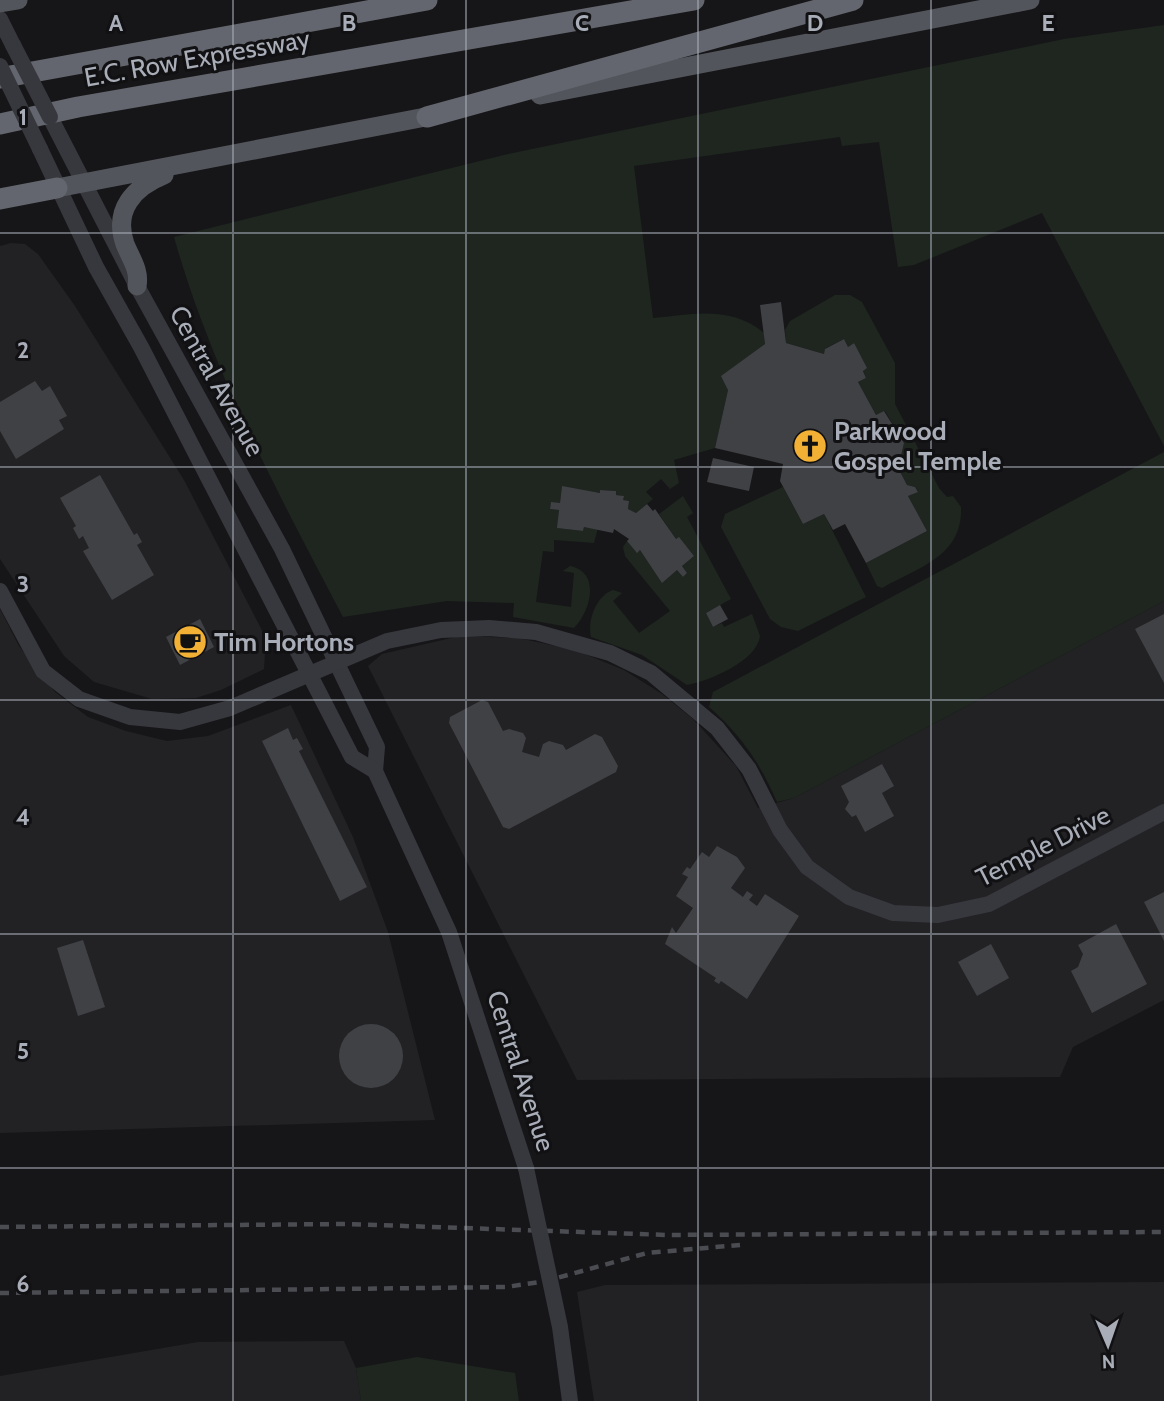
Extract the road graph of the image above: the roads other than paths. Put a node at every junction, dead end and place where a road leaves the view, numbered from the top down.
1 (18, 0) edge
2 (427, 0) edge
3 (694, 0) edge
4 (853, 0) edge
5 (1030, 0) edge
6 (0, 3) edge
7 (0, 19) edge
8 (0, 66) edge
9 (0, 78) edge
10 (427, 117) junction
11 (0, 124) edge
12 (205, 160) junction
13 (82, 184) junction
14 (57, 188) junction
15 (0, 199) edge
16 (136, 286) junction
17 (0, 591) edge
18 (338, 661) junction
19 (309, 675) junction
20 (375, 771) junction
21 (1164, 812) edge
22 (570, 1401) edge

1 - 6 main road
2 - 9 highway, E.C. Row Expressway
3 - 11 highway, E.C. Row Expressway
4 - 10 highway
5 - 10 main road
7 - 13 street, Central Avenue, bridge
8 - 14 street, Central Avenue, bridge
10 - 12 main road
12 - 13 main road
12 - 16 main road
13 - 14 main road
13 - 16 street, Central Avenue
14 - 15 highway
14 - 19 street, Central Avenue
16 - 18 street, Central Avenue
17 - 19 street, Temple Drive
18 - 19 street, Temple Drive
18 - 20 street, Central Avenue
18 - 21 street, Temple Drive
19 - 20 street, Central Avenue
20 - 22 street, Central Avenue, bridge

